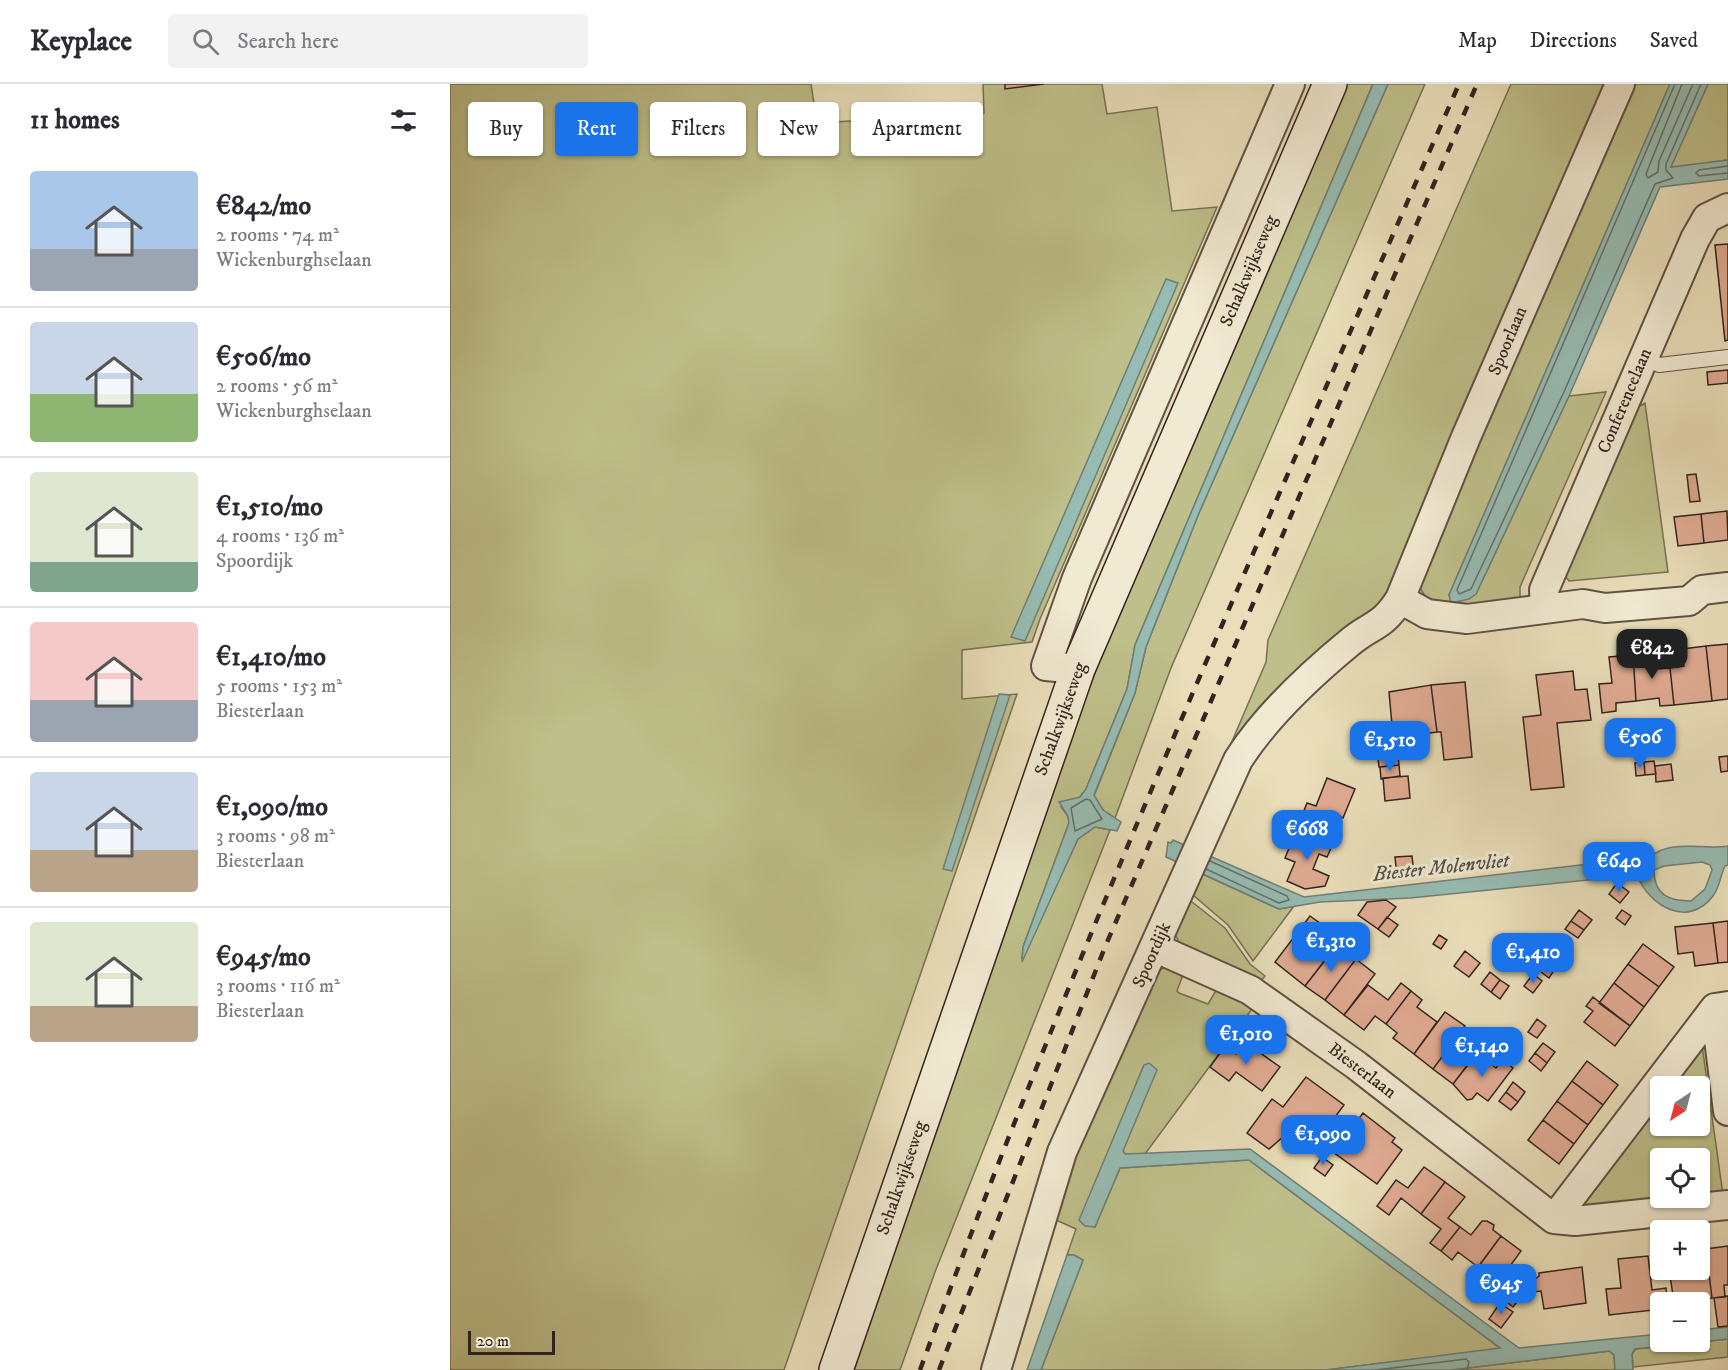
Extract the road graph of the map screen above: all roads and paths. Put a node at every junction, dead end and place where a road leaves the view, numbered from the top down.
1 (1290, 84) edge
2 (1330, 84) edge
3 (1620, 84) edge
4 (1728, 208) edge
5 (1728, 357) edge
6 (1644, 358) junction
7 (1728, 587) edge
8 (1400, 599) junction
9 (1545, 609) junction
10 (1062, 668) junction
11 (1155, 948) junction
12 (1722, 1007) edge
13 (1728, 1112) edge
14 (1728, 1204) edge
15 (1554, 1220) junction
16 (836, 1370) edge
17 (996, 1370) edge

1 - 10 street, Schalkwijkseweg
2 - 10 street, Schalkwijkseweg
3 - 8 street, Spoorlaan
4 - 6 street, Conferencelaan
5 - 6 lane
6 - 9 street, Conferencelaan
7 - 9 street
8 - 9 street
8 - 11 street, Spoordijk
10 - 16 street, Schalkwijkseweg
11 - 15 street, Biesterlaan
11 - 17 street, Spoordijk
12 - 13 street
12 - 15 street
14 - 15 street

